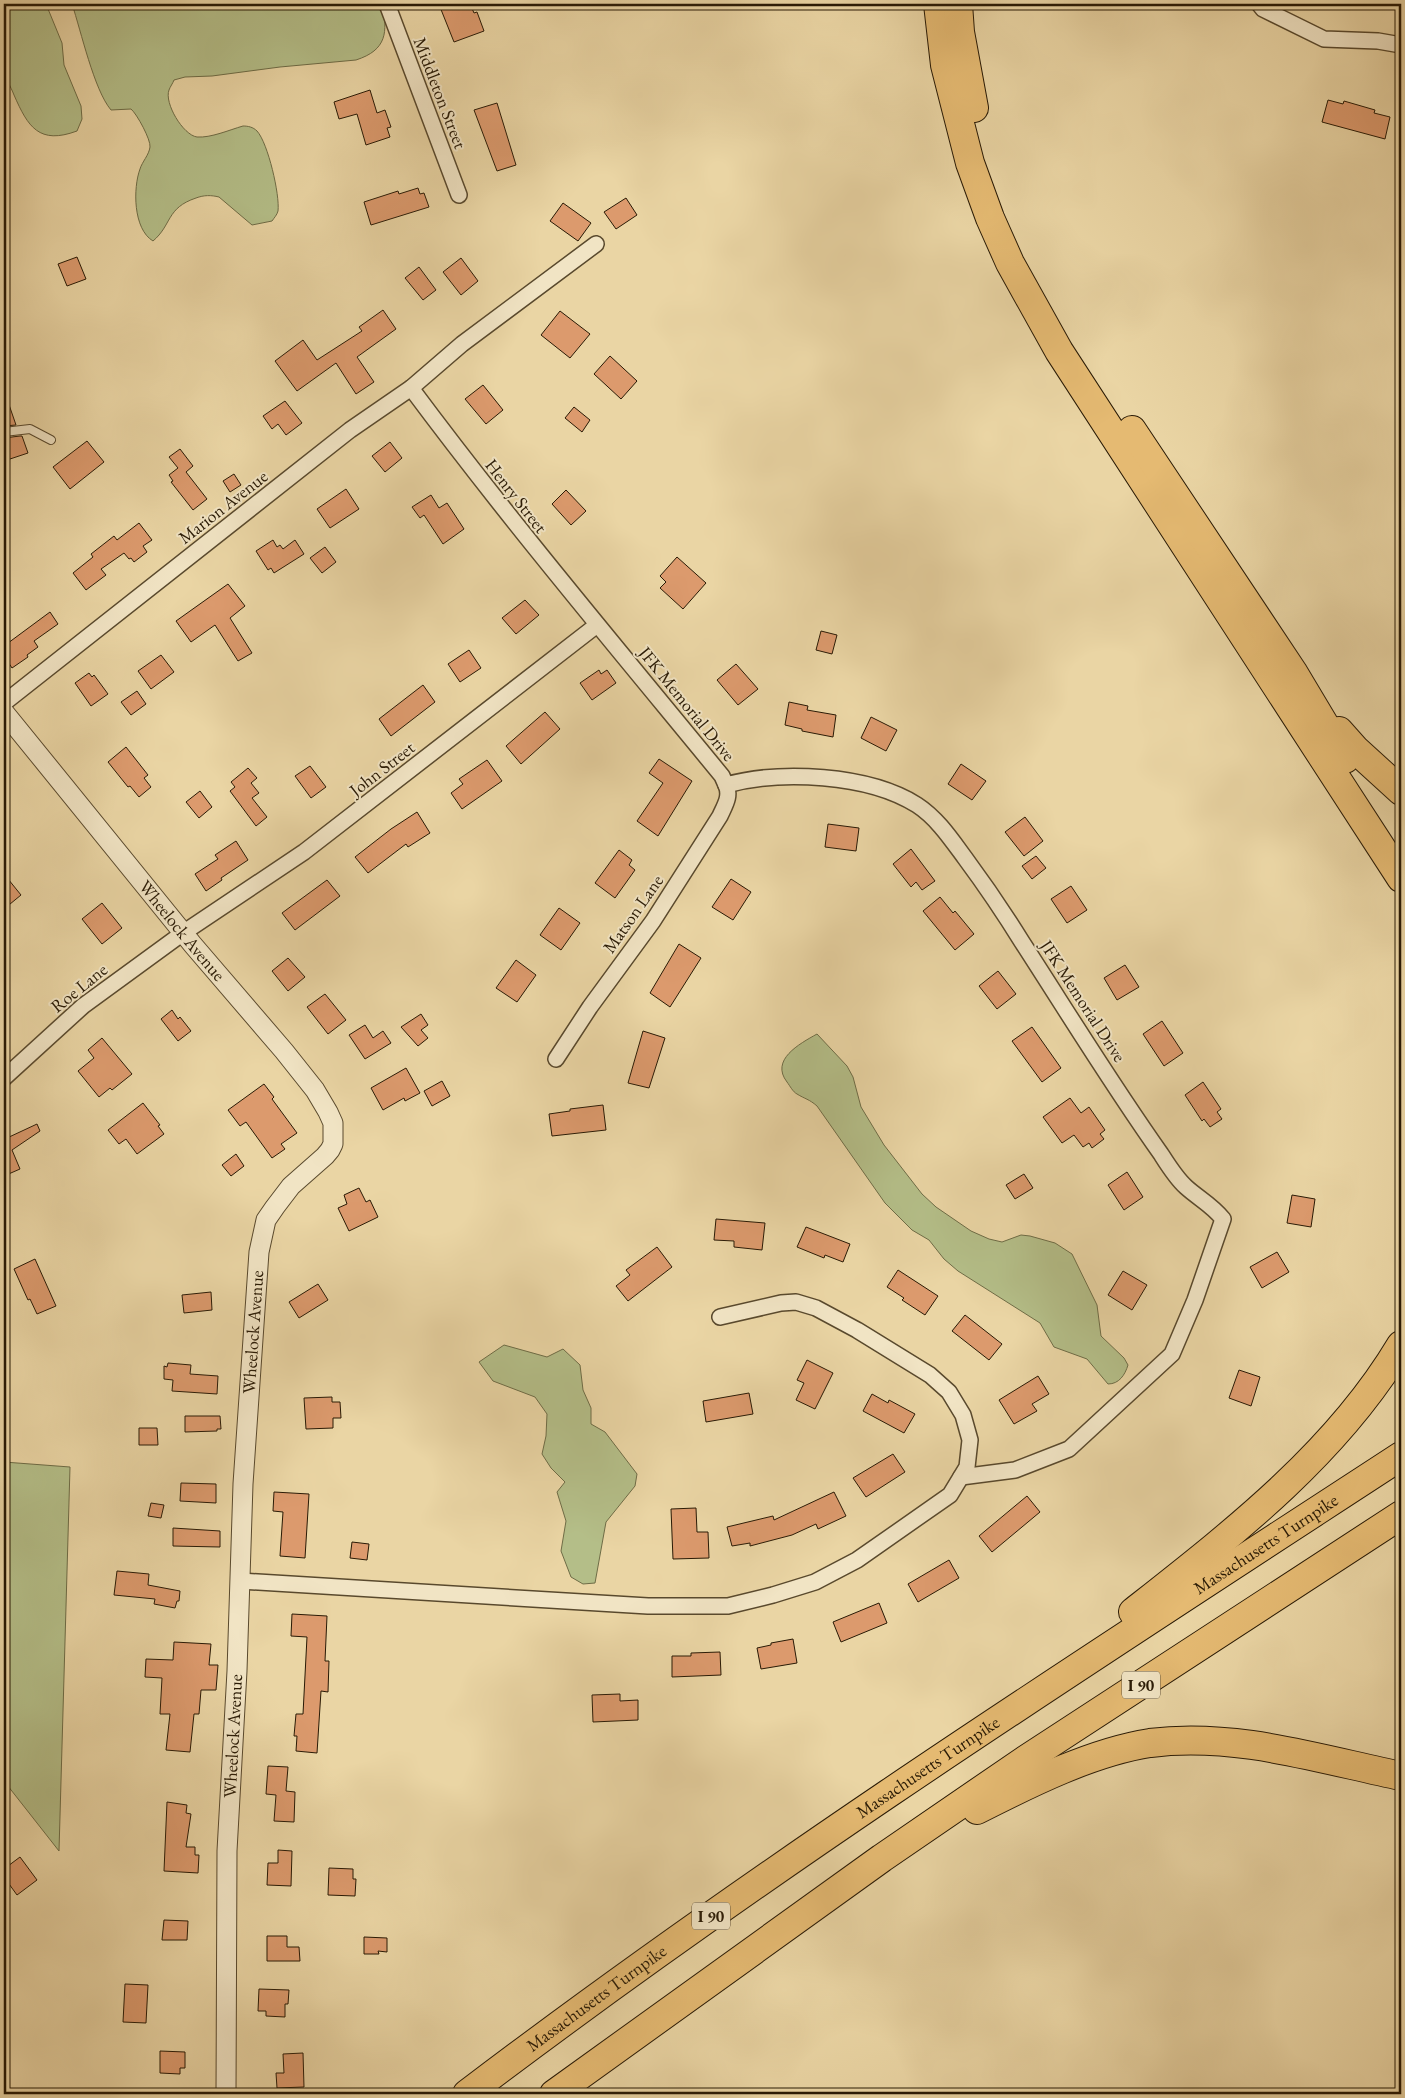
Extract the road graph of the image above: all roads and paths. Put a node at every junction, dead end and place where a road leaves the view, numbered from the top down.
1 (387, 4) edge
2 (938, 4) edge
3 (958, 4) edge
4 (1261, 6) edge
5 (1401, 45) edge
6 (459, 195) dead end
7 (596, 244) dead end
8 (410, 388) junction
9 (4, 432) edge
10 (52, 440) dead end
11 (597, 625) junction
12 (1294, 672) junction
13 (4, 703) edge
14 (4, 712) edge
15 (726, 785) junction
16 (1401, 791) edge
17 (1401, 845) edge
18 (1401, 878) edge
19 (183, 933) junction
20 (556, 1058) dead end
21 (4, 1078) edge
22 (720, 1317) dead end
23 (1401, 1345) edge
24 (1401, 1456) edge
25 (961, 1477) junction
26 (1401, 1516) edge
27 (240, 1581) junction
28 (960, 1744) junction
29 (1401, 1776) edge
30 (882, 1858) junction
31 (226, 2094) edge
32 (467, 2094) edge
33 (554, 2094) edge

1 - 6 street, Middleton Street
2 - 18 highway
3 - 12 highway
4 - 5 street
7 - 8 street, Marion Avenue
8 - 11 street, Henry Street
8 - 13 street, Marion Avenue
9 - 10 lane
11 - 15 street, JFK Memorial Drive
11 - 19 street, John Street
12 - 16 highway
12 - 17 highway
14 - 19 street, Wheelock Avenue
15 - 20 street, Matson Lane
15 - 25 street, JFK Memorial Drive
19 - 21 street, Roe Lane
19 - 27 street, Wheelock Avenue
22 - 25 street
23 - 28 highway
24 - 28 highway, Massachusetts Turnpike / I 90
25 - 27 street
26 - 30 highway, I 90
27 - 31 street, Wheelock Avenue
28 - 32 highway, Massachusetts Turnpike / I 90
29 - 30 highway
30 - 33 highway, I 90

